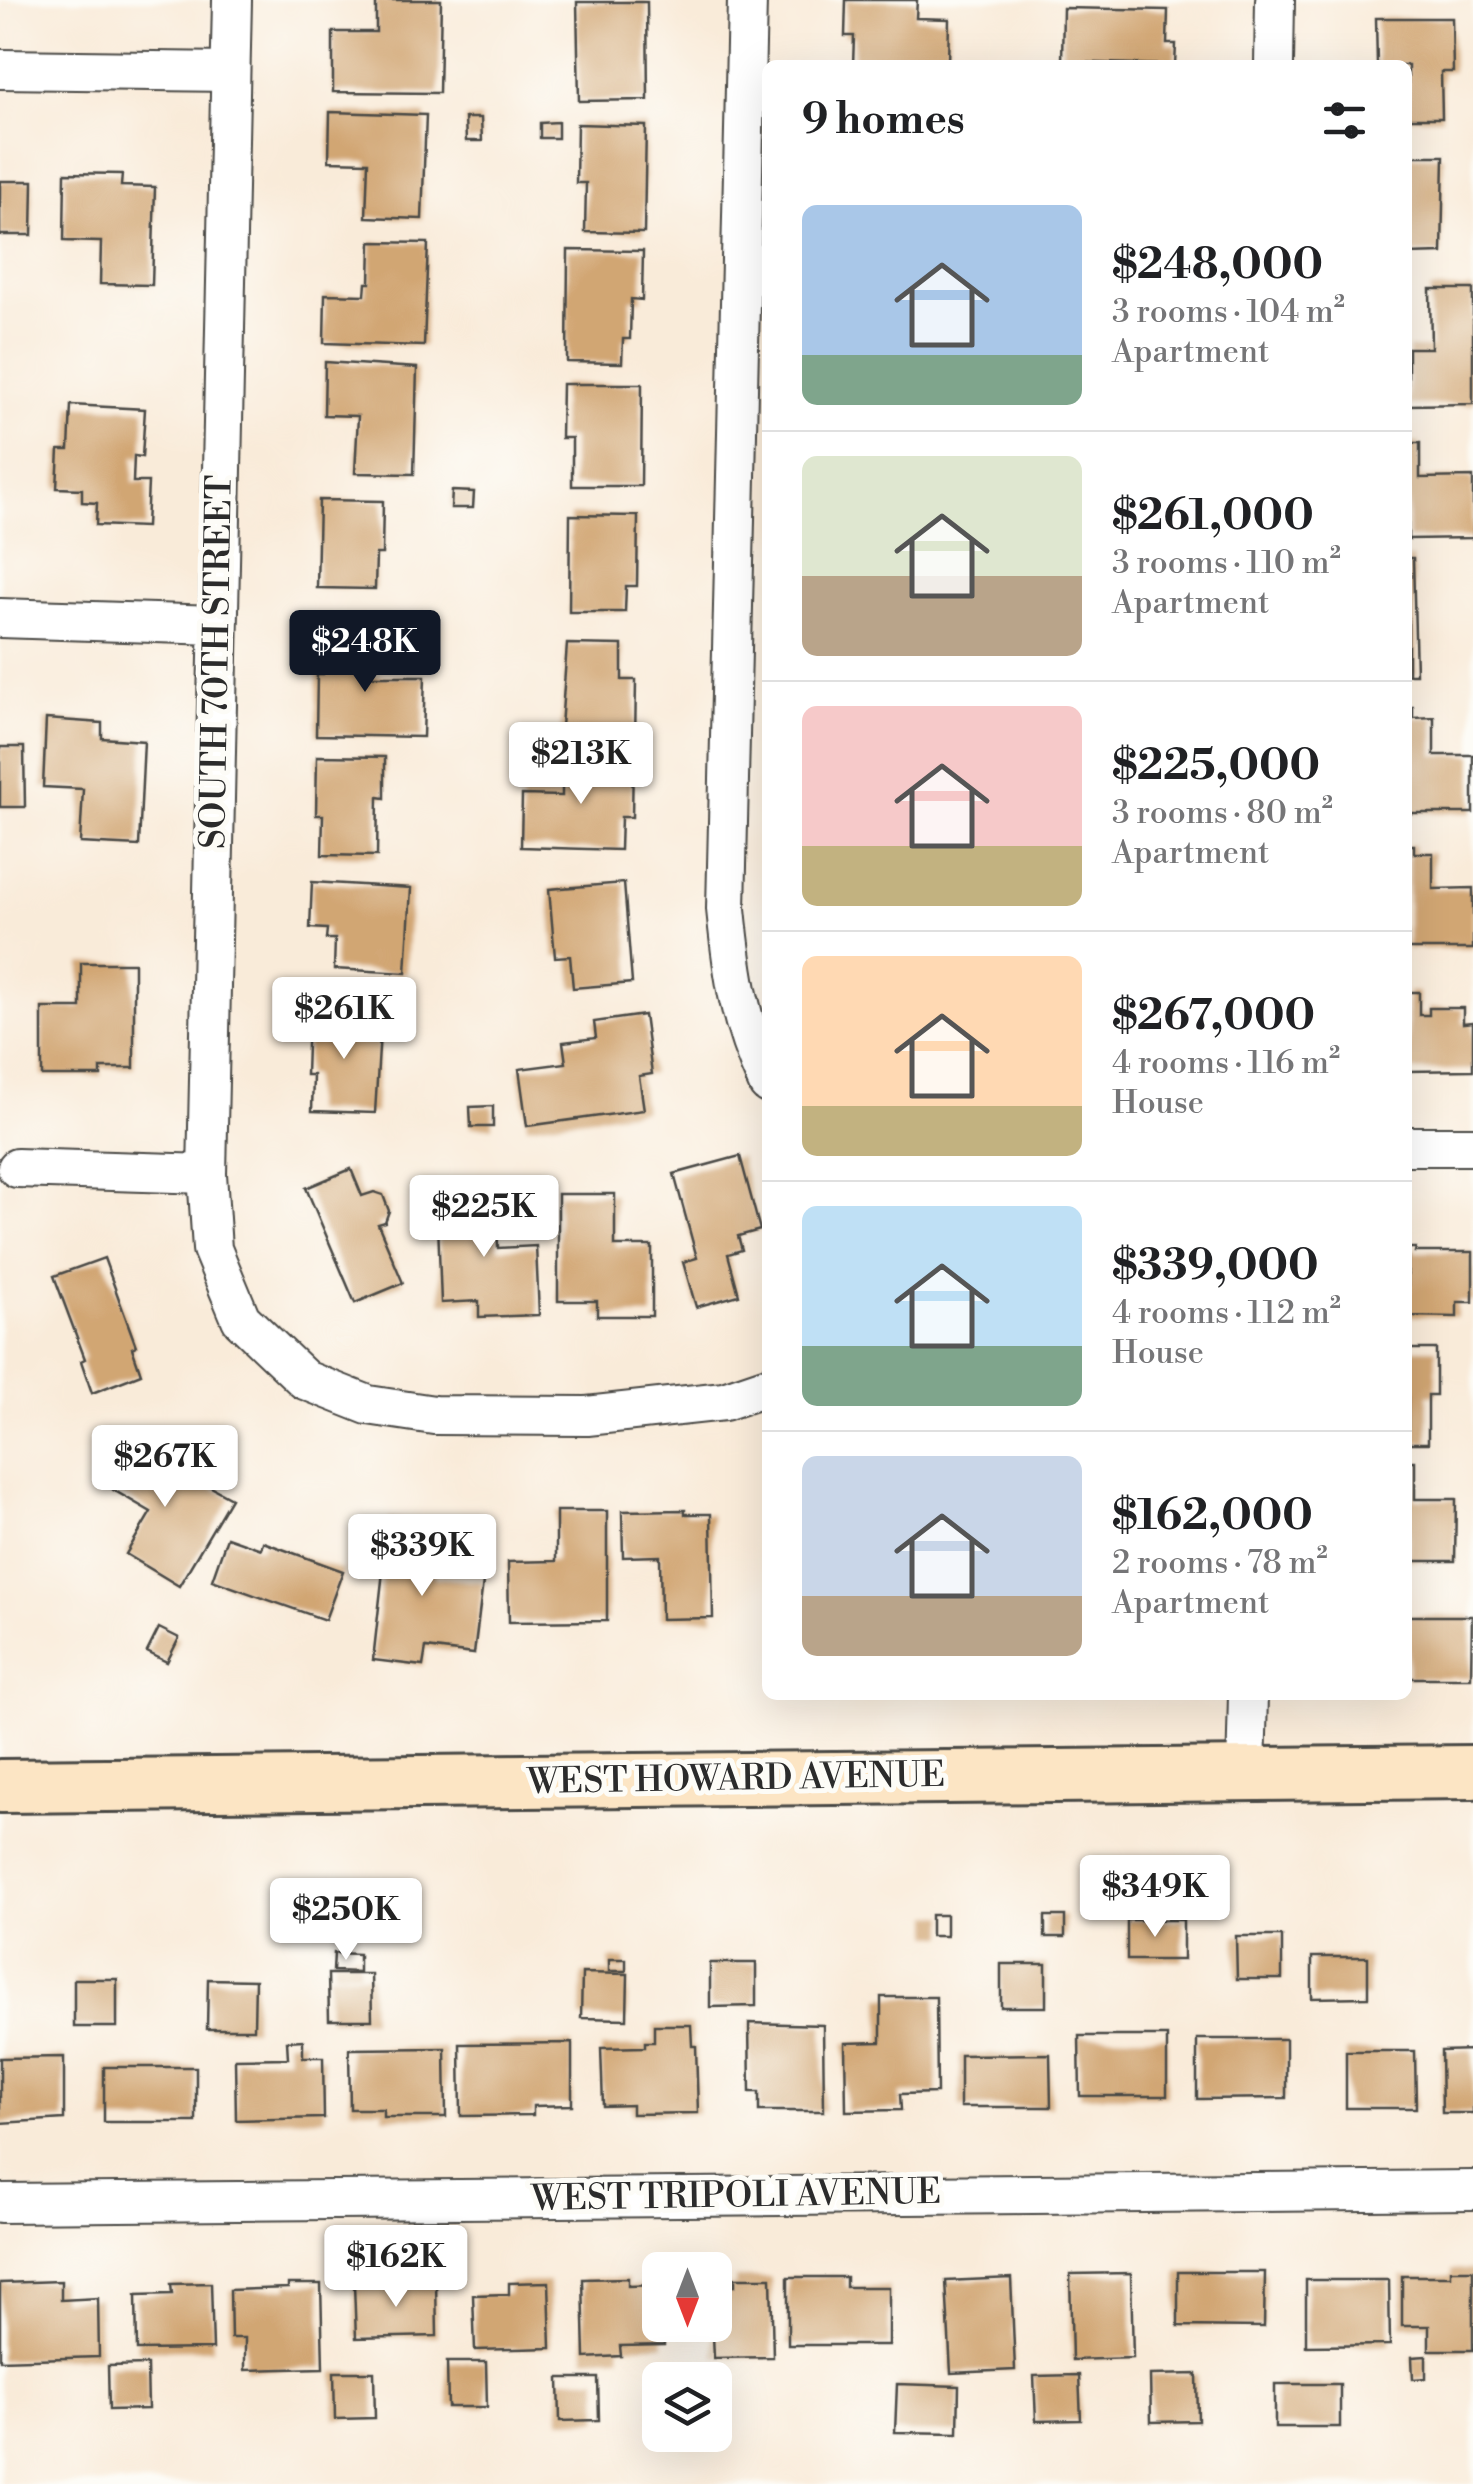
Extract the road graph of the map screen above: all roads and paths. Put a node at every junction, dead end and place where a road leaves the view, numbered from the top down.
1 (232, 0) edge
2 (747, 0) edge
3 (1275, 0) edge
4 (1274, 60) edge
5 (0, 70) edge
6 (230, 72) junction
7 (0, 618) edge
8 (217, 625) junction
9 (762, 1071) edge
10 (1412, 1146) edge
11 (1473, 1146) edge
12 (17, 1168) dead end
13 (207, 1174) junction
14 (762, 1388) edge
15 (1248, 1700) edge
16 (1473, 1772) edge
17 (1246, 1774) junction
18 (0, 1786) edge
19 (1473, 2190) edge
20 (0, 2203) edge

1 - 6 street, SOUTH 70TH STREET
2 - 9 street
3 - 4 street
5 - 6 street
6 - 8 street, SOUTH 70TH STREET
7 - 8 street
8 - 13 street, SOUTH 70TH STREET
10 - 11 street
12 - 13 street
13 - 14 street, SOUTH 70TH STREET
15 - 17 street
16 - 17 street, WEST HOWARD AVENUE
17 - 18 street, WEST HOWARD AVENUE
19 - 20 street, WEST TRIPOLI AVENUE

